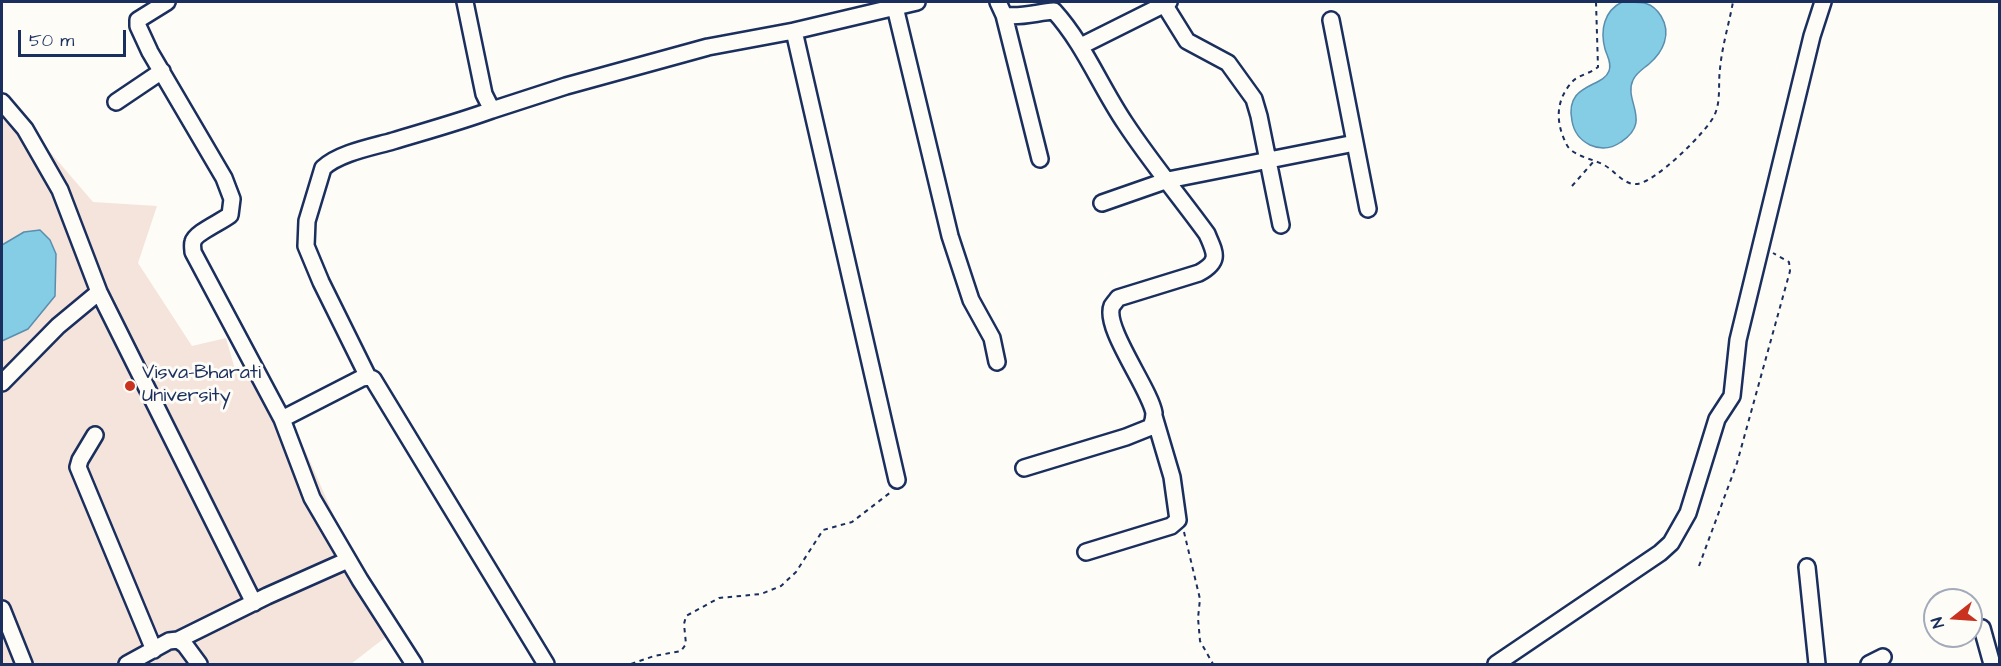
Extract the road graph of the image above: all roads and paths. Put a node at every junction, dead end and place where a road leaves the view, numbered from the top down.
1 (167, 2) edge
2 (465, 2) edge
3 (917, 2) edge
4 (1596, 2) edge
5 (1733, 2) edge
6 (1823, 2) edge
7 (1167, 3) edge
8 (1053, 6) edge
9 (895, 7) junction
10 (1001, 8) edge
11 (1330, 20) dead end
12 (794, 31) junction
13 (1081, 46) junction
14 (162, 71) junction
15 (2, 102) edge
16 (116, 102) dead end
17 (492, 110) junction
18 (1355, 143) junction
19 (1040, 159) dead end
20 (1594, 161) junction
21 (1269, 162) junction
22 (1168, 180) junction
23 (1572, 186) dead end
24 (1102, 203) dead end
25 (1368, 209) dead end
26 (1281, 225) dead end
27 (1759, 247) junction
28 (99, 292) junction
29 (996, 362) dead end
30 (368, 377) junction
31 (2, 383) edge
32 (1154, 416) junction
33 (282, 419) junction
34 (95, 435) dead end
35 (1024, 468) dead end
36 (897, 480) joint
37 (1178, 520) junction
38 (1086, 552) dead end
39 (348, 560) junction
40 (1700, 566) dead end
41 (1807, 567) dead end
42 (254, 603) junction
43 (2, 609) edge
44 (1983, 632) edge
45 (178, 640) junction
46 (154, 650) junction
47 (24, 664) edge
48 (127, 664) edge
49 (200, 664) edge
50 (414, 664) edge
51 (546, 664) edge
52 (630, 664) edge
53 (1213, 664) edge
54 (1496, 664) edge
55 (1817, 664) edge
56 (1992, 664) edge

1 - 14 street
2 - 17 street
3 - 9 street
4 - 20 path
5 - 20 path
6 - 27 street
7 - 13 street
7 - 21 street
8 - 10 street
8 - 13 street
9 - 12 street
9 - 29 street
10 - 19 street
11 - 18 street
12 - 17 street
12 - 36 street
13 - 22 street
14 - 16 street
14 - 33 street
15 - 28 street
17 - 30 street
18 - 21 street
18 - 25 street
20 - 23 path
21 - 22 street
21 - 26 street
22 - 24 street
22 - 32 street
27 - 40 path
27 - 54 street
28 - 31 street
28 - 42 street
30 - 33 street
30 - 51 street
32 - 35 street
32 - 37 street
33 - 39 street
34 - 46 street
36 - 52 path
37 - 38 street
37 - 53 path
39 - 42 street
39 - 50 street
41 - 55 street
42 - 45 street
43 - 47 street
44 - 56 street
45 - 46 street
45 - 49 street
46 - 48 street

